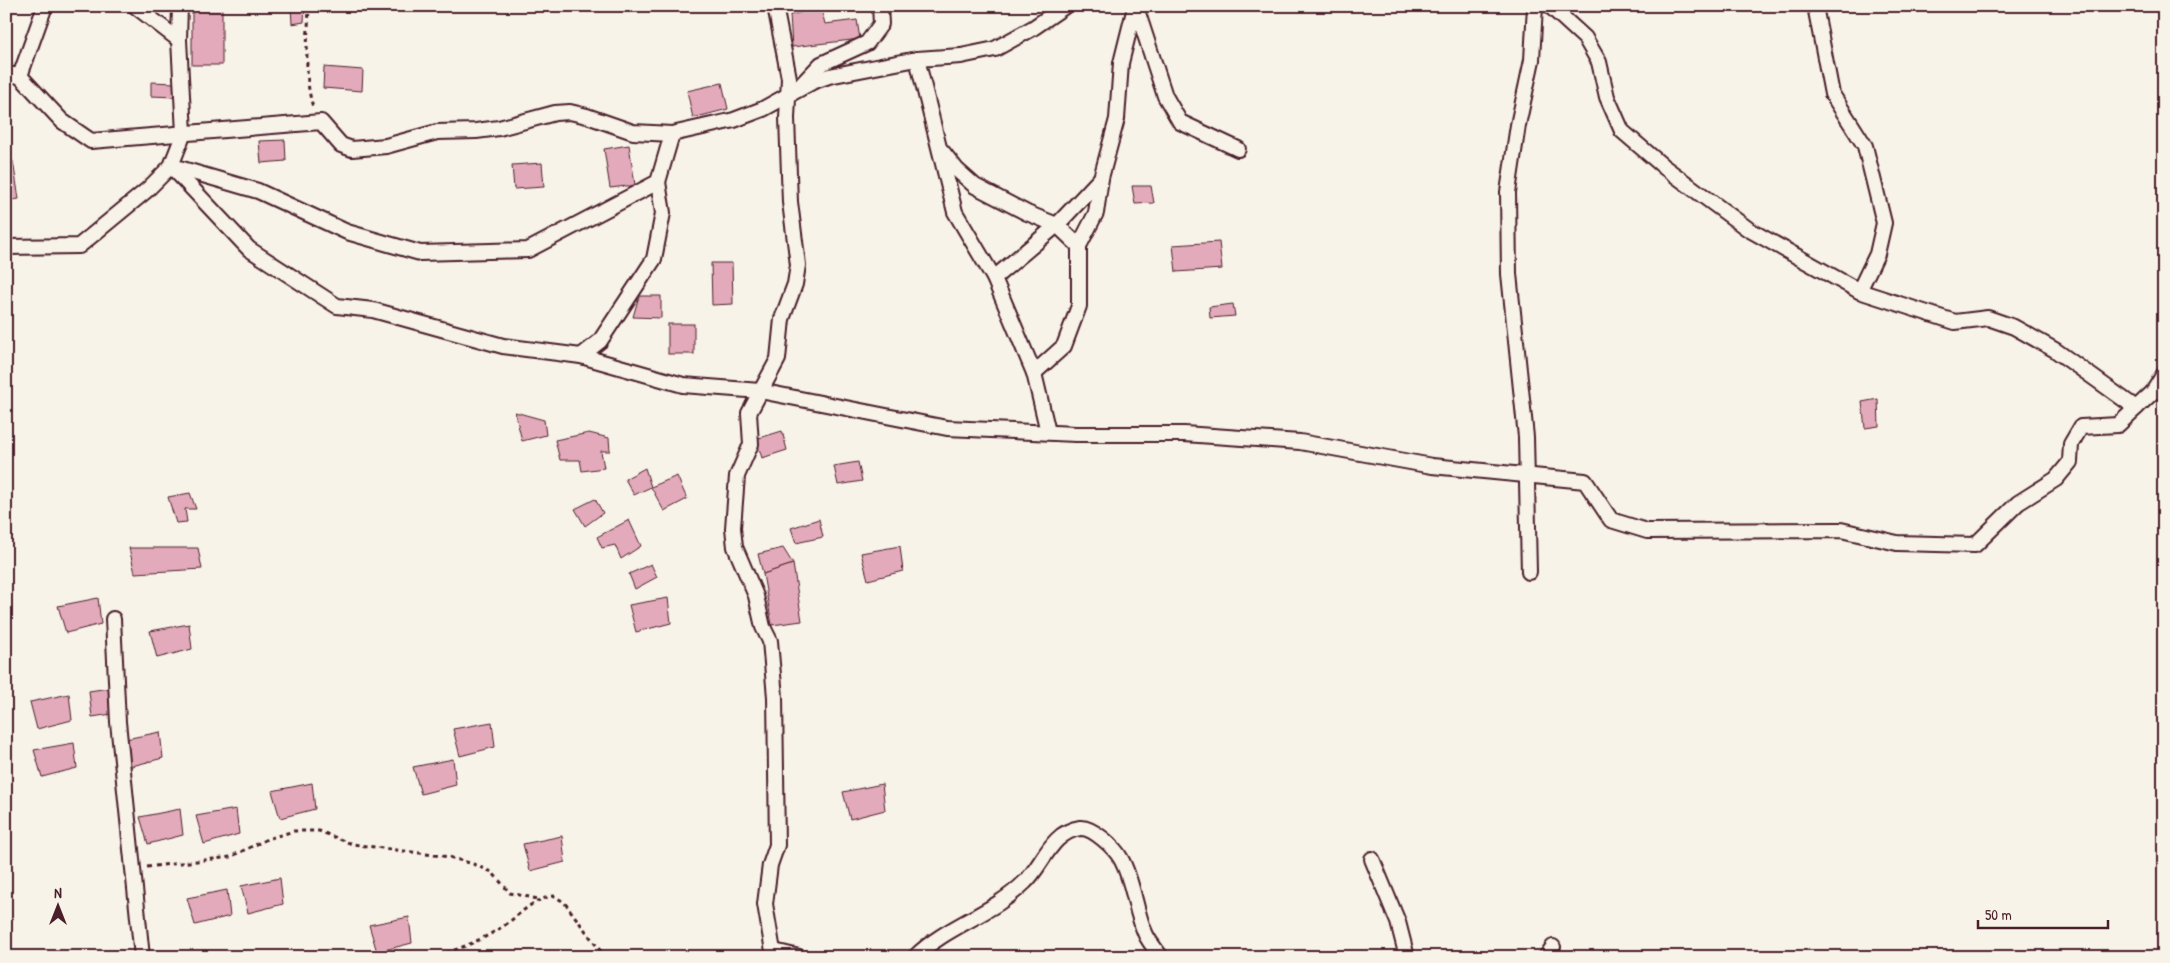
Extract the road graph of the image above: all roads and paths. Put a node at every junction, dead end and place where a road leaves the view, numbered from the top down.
1 (45, 6) edge
2 (135, 6) edge
3 (180, 6) edge
4 (309, 6) edge
5 (775, 6) edge
6 (880, 6) edge
7 (1065, 6) edge
8 (1135, 6) edge
9 (1535, 6) edge
10 (1550, 6) edge
11 (1814, 6) edge
12 (179, 40) junction
13 (917, 59) junction
14 (13, 75) edge
15 (790, 96) junction
16 (321, 122) junction
17 (184, 133) junction
18 (672, 134) junction
19 (938, 146) junction
20 (1238, 148) dead end
21 (171, 166) junction
22 (1102, 178) junction
23 (658, 182) junction
24 (1056, 225) junction
25 (1079, 246) junction
26 (6, 248) edge
27 (994, 278) junction
28 (1859, 291) junction
29 (581, 356) junction
30 (1034, 373) junction
31 (2164, 374) edge
32 (760, 391) junction
33 (2136, 408) junction
34 (1048, 432) junction
35 (1526, 475) junction
36 (1529, 572) dead end
37 (113, 619) dead end
38 (1372, 859) dead end
39 (134, 869) junction
40 (538, 899) junction
41 (774, 954) edge
42 (142, 957) edge
43 (431, 957) edge
44 (605, 957) edge
45 (800, 957) edge
46 (915, 957) edge
47 (1161, 957) edge
48 (1407, 957) edge

1 - 14 street
2 - 12 street
3 - 12 street
4 - 16 path
5 - 15 street
6 - 15 street
7 - 13 street
8 - 20 street
8 - 22 street
9 - 35 street
10 - 28 street
11 - 28 street
12 - 17 street
13 - 15 street
13 - 19 street
14 - 17 street
15 - 18 street
15 - 32 street
16 - 17 street
16 - 18 street
17 - 21 street
18 - 23 street
19 - 24 street
19 - 27 street
21 - 23 street
21 - 26 street
21 - 29 street
22 - 24 street
22 - 25 street
23 - 29 street
24 - 25 street
24 - 27 street
25 - 30 street
27 - 30 street
28 - 33 street
29 - 32 street
30 - 34 street
31 - 33 street
32 - 34 street
32 - 41 street
33 - 35 street
34 - 35 street
35 - 36 street
37 - 39 street
38 - 48 street
39 - 40 path
39 - 42 street
40 - 43 path
40 - 44 path
41 - 45 street
46 - 47 street

